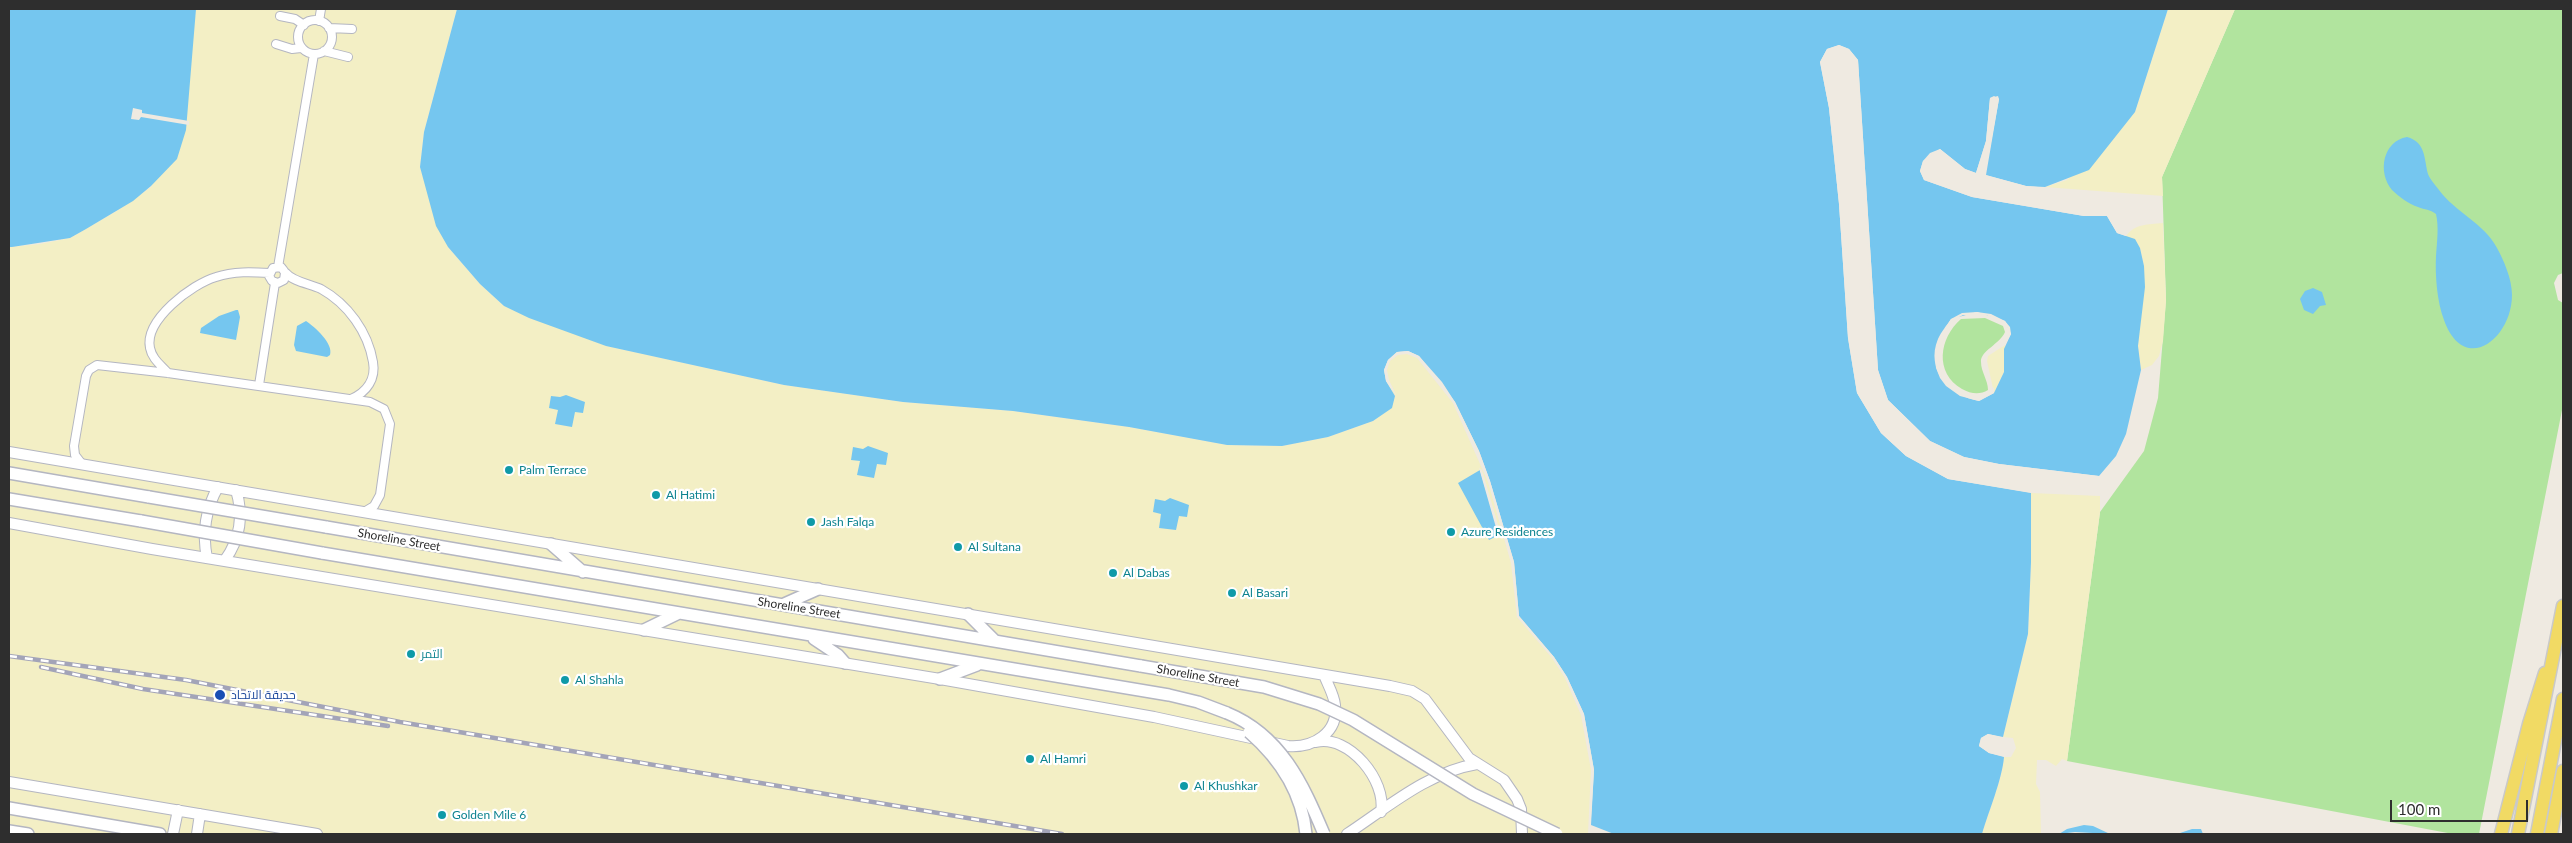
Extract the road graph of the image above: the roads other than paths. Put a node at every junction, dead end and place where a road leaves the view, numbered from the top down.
1 (321, 9) edge
2 (280, 16) dead end
3 (319, 21) junction
4 (304, 24) junction
5 (329, 28) junction
6 (352, 29) dead end
7 (276, 44) dead end
8 (301, 48) junction
9 (324, 51) junction
10 (314, 54) junction
11 (348, 57) dead end
12 (278, 267) junction
13 (270, 273) junction
14 (286, 273) junction
15 (275, 283) junction
16 (168, 373) junction
17 (259, 385) junction
18 (352, 399) junction
19 (9, 452) edge
20 (82, 464) junction
21 (9, 474) edge
22 (218, 487) junction
23 (236, 490) junction
24 (9, 499) edge
25 (364, 512) junction
26 (9, 524) edge
27 (551, 544) junction
28 (207, 558) junction
29 (225, 560) junction
30 (583, 572) junction
31 (818, 589) junction
32 (782, 605) junction
33 (2563, 606) edge
34 (679, 613) junction
35 (968, 614) junction
36 (644, 630) junction
37 (810, 637) junction
38 (994, 640) junction
39 (2556, 645) junction
40 (845, 663) junction
41 (978, 664) junction
42 (1324, 676) junction
43 (940, 679) junction
44 (2563, 699) edge
45 (1227, 713) junction
46 (1312, 743) junction
47 (1477, 764) junction
48 (2563, 771) edge
49 (9, 782) edge
50 (9, 808) edge
51 (178, 810) junction
52 (1381, 812) junction
53 (200, 814) junction
54 (9, 831) edge
55 (28, 834) edge
56 (160, 834) edge
57 (173, 834) edge
58 (196, 834) edge
59 (317, 834) edge
60 (1306, 834) edge
61 (1324, 834) edge
62 (1347, 834) edge
63 (1522, 834) edge
64 (1557, 834) edge
65 (2501, 834) edge
66 (2518, 834) edge
67 (2537, 834) edge
68 (2551, 834) edge

1 - 3 street
2 - 4 street
3 - 4 street
3 - 5 street
4 - 8 street
5 - 6 street
5 - 9 street
7 - 8 street
8 - 10 street
9 - 10 street
9 - 11 street
10 - 12 street
12 - 13 street
12 - 14 street
13 - 15 street
13 - 16 street
14 - 15 street
14 - 18 street
15 - 17 street
16 - 17 street
16 - 20 street
17 - 18 street
18 - 25 street
19 - 20 street
20 - 22 street
21 - 30 main road, Shoreline Street, bridge
22 - 23 street
22 - 28 street
23 - 25 street
23 - 29 street
24 - 34 main road, Shoreline Street, bridge
25 - 27 street
26 - 28 street
27 - 30 main road
27 - 31 street
28 - 29 street
29 - 36 street
30 - 32 main road, Shoreline Street
31 - 32 main road
31 - 35 street
32 - 38 main road, Shoreline Street
33 - 39 main road
34 - 36 main road
34 - 37 main road, Shoreline Street
35 - 38 main road
35 - 42 street
36 - 40 street
37 - 40 main road
37 - 41 main road, Shoreline Street
38 - 64 main road, Shoreline Street, bridge
39 - 65 main road
39 - 66 main road
40 - 43 street
41 - 43 main road
41 - 45 main road, Shoreline Street
42 - 46 street
42 - 47 street
43 - 46 street
44 - 67 main road
45 - 60 main road, bridge
45 - 61 main road, Shoreline Street, bridge
46 - 52 street
47 - 52 street
47 - 63 street
48 - 68 main road
49 - 51 street
50 - 56 main road
51 - 53 street
51 - 57 street
52 - 62 street
53 - 58 street
53 - 59 street
54 - 55 main road

